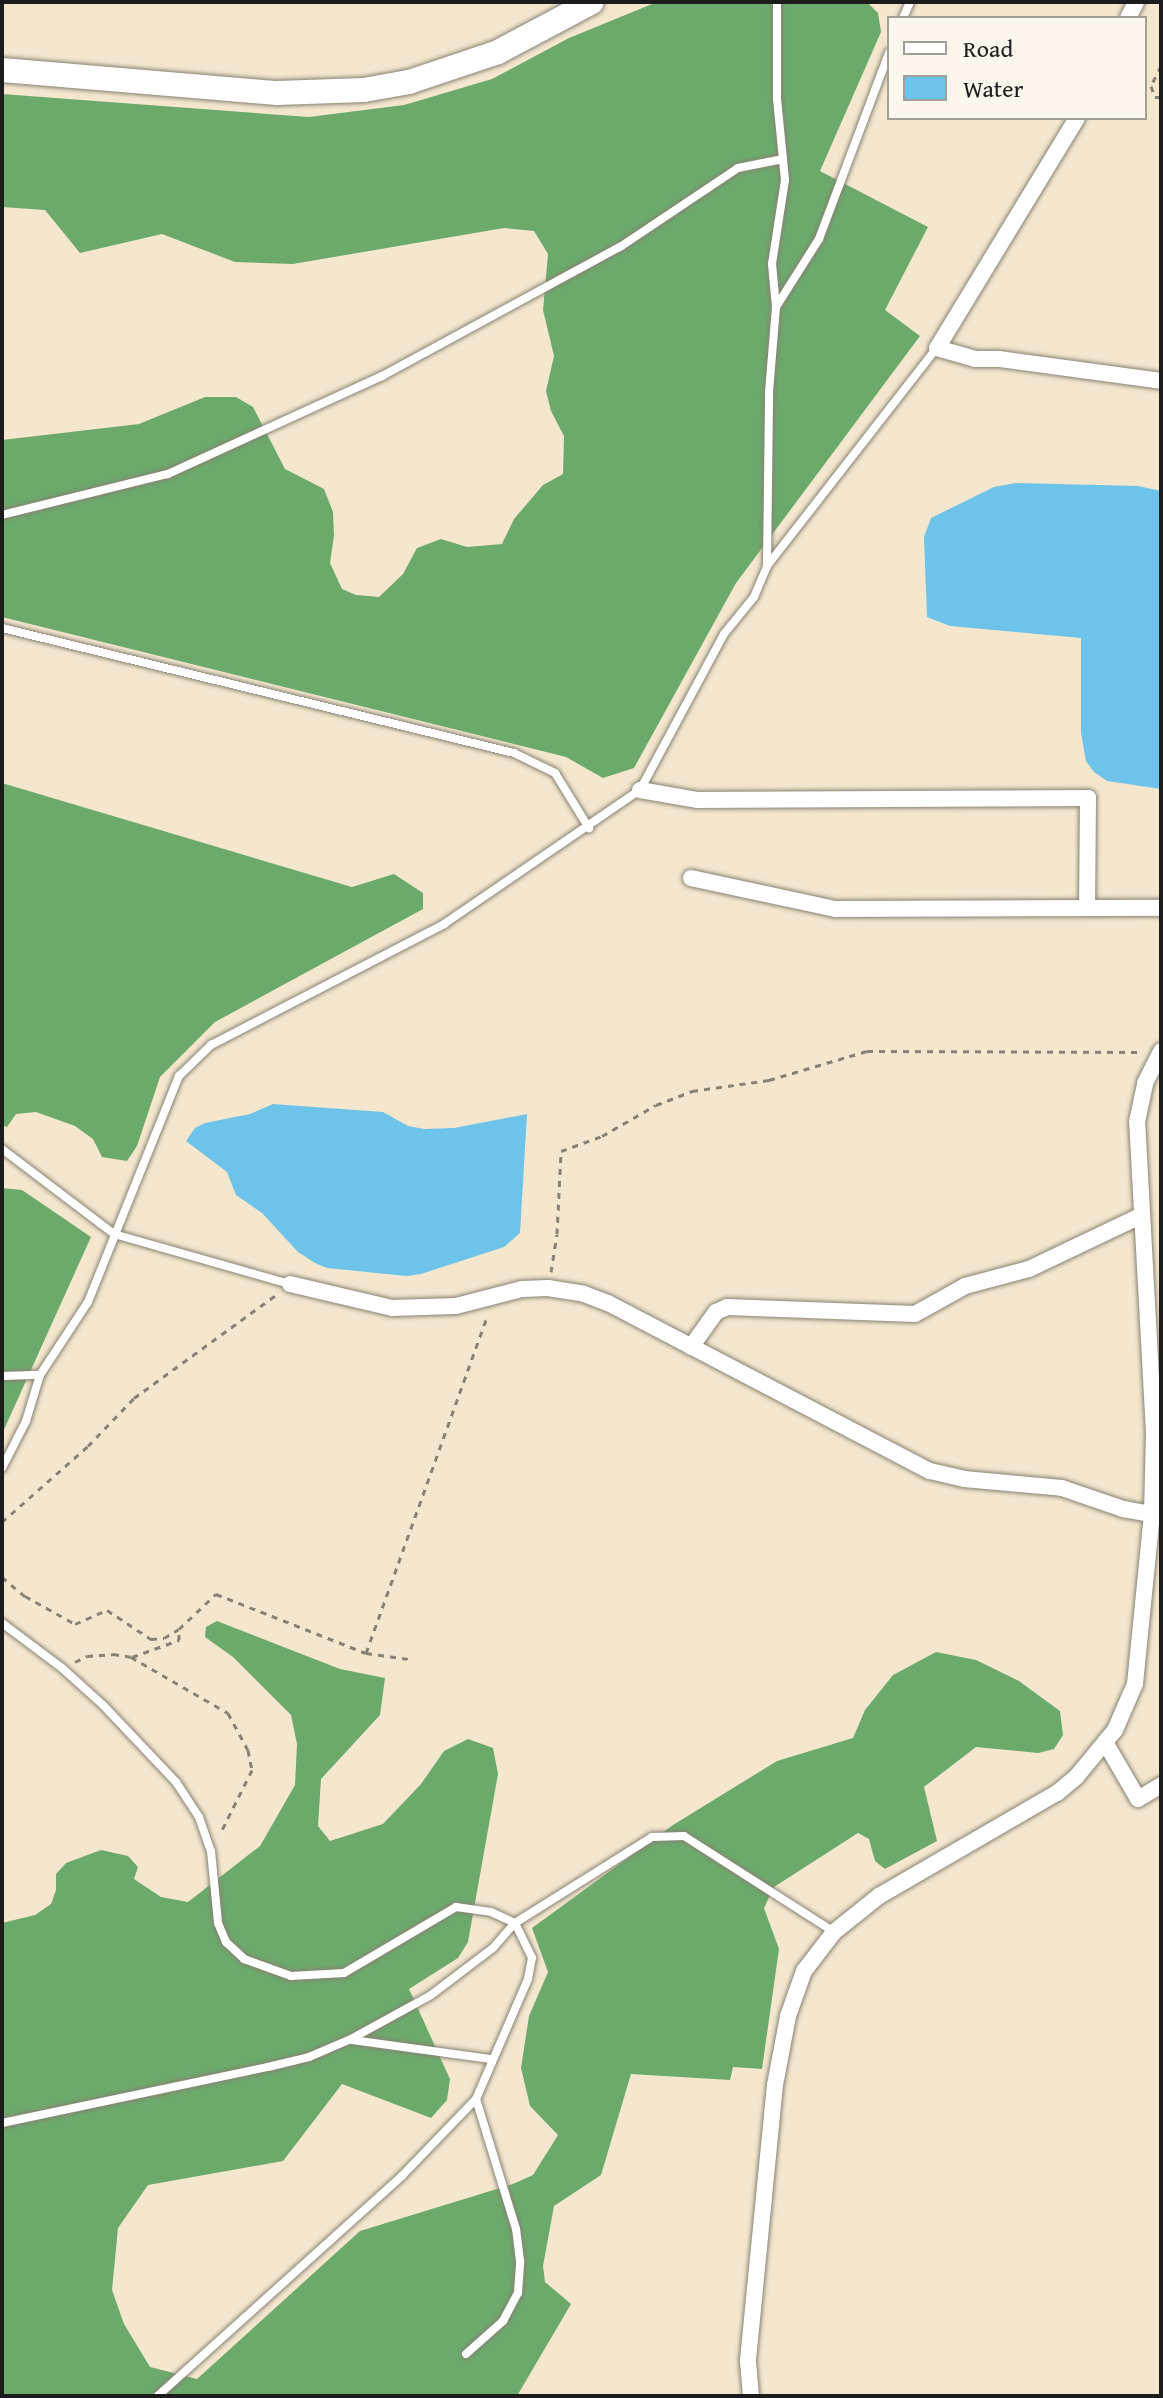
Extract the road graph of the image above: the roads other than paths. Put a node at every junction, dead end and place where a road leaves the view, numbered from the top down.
1 (592, 2) edge
2 (777, 2) edge
3 (887, 58) edge
4 (2, 70) edge
5 (1076, 120) edge
6 (783, 159) junction
7 (776, 307) junction
8 (937, 348) junction
9 (1161, 381) edge
10 (2, 515) edge
11 (767, 566) junction
12 (2, 628) edge
13 (640, 790) junction
14 (589, 828) junction
15 (691, 878) dead end
16 (1087, 907) junction
17 (1161, 908) edge
18 (1160, 1052) edge
19 (2, 1149) edge
20 (1142, 1215) junction
21 (114, 1234) junction
22 (290, 1284) joint
23 (691, 1347) junction
24 (40, 1375) junction
25 (2, 1376) edge
26 (2, 1468) edge
27 (1157, 1515) edge
28 (2, 1623) edge
29 (1105, 1742) junction
30 (1161, 1785) edge
31 (515, 1923) junction
32 (834, 1932) junction
33 (351, 2039) junction
34 (491, 2059) junction
35 (476, 2099) junction
36 (2, 2123) edge
37 (466, 2354) dead end
38 (158, 2396) edge
39 (751, 2396) edge

1 - 4 street
2 - 6 lane
3 - 7 lane
5 - 8 street
6 - 7 lane
6 - 10 lane
7 - 11 lane
8 - 9 street
8 - 11 lane
11 - 13 lane
12 - 14 lane
13 - 14 lane
13 - 16 street
14 - 21 lane
15 - 16 street
16 - 17 street
18 - 20 street
19 - 21 lane
20 - 23 street
20 - 27 street
21 - 22 lane
21 - 24 lane
22 - 23 street
23 - 27 street
24 - 25 lane
24 - 26 lane
27 - 29 street
28 - 31 lane
29 - 30 street
29 - 32 street
31 - 32 lane
31 - 33 lane
31 - 34 lane
32 - 39 street
33 - 34 lane
33 - 36 lane
34 - 35 lane
35 - 37 lane
35 - 38 lane

